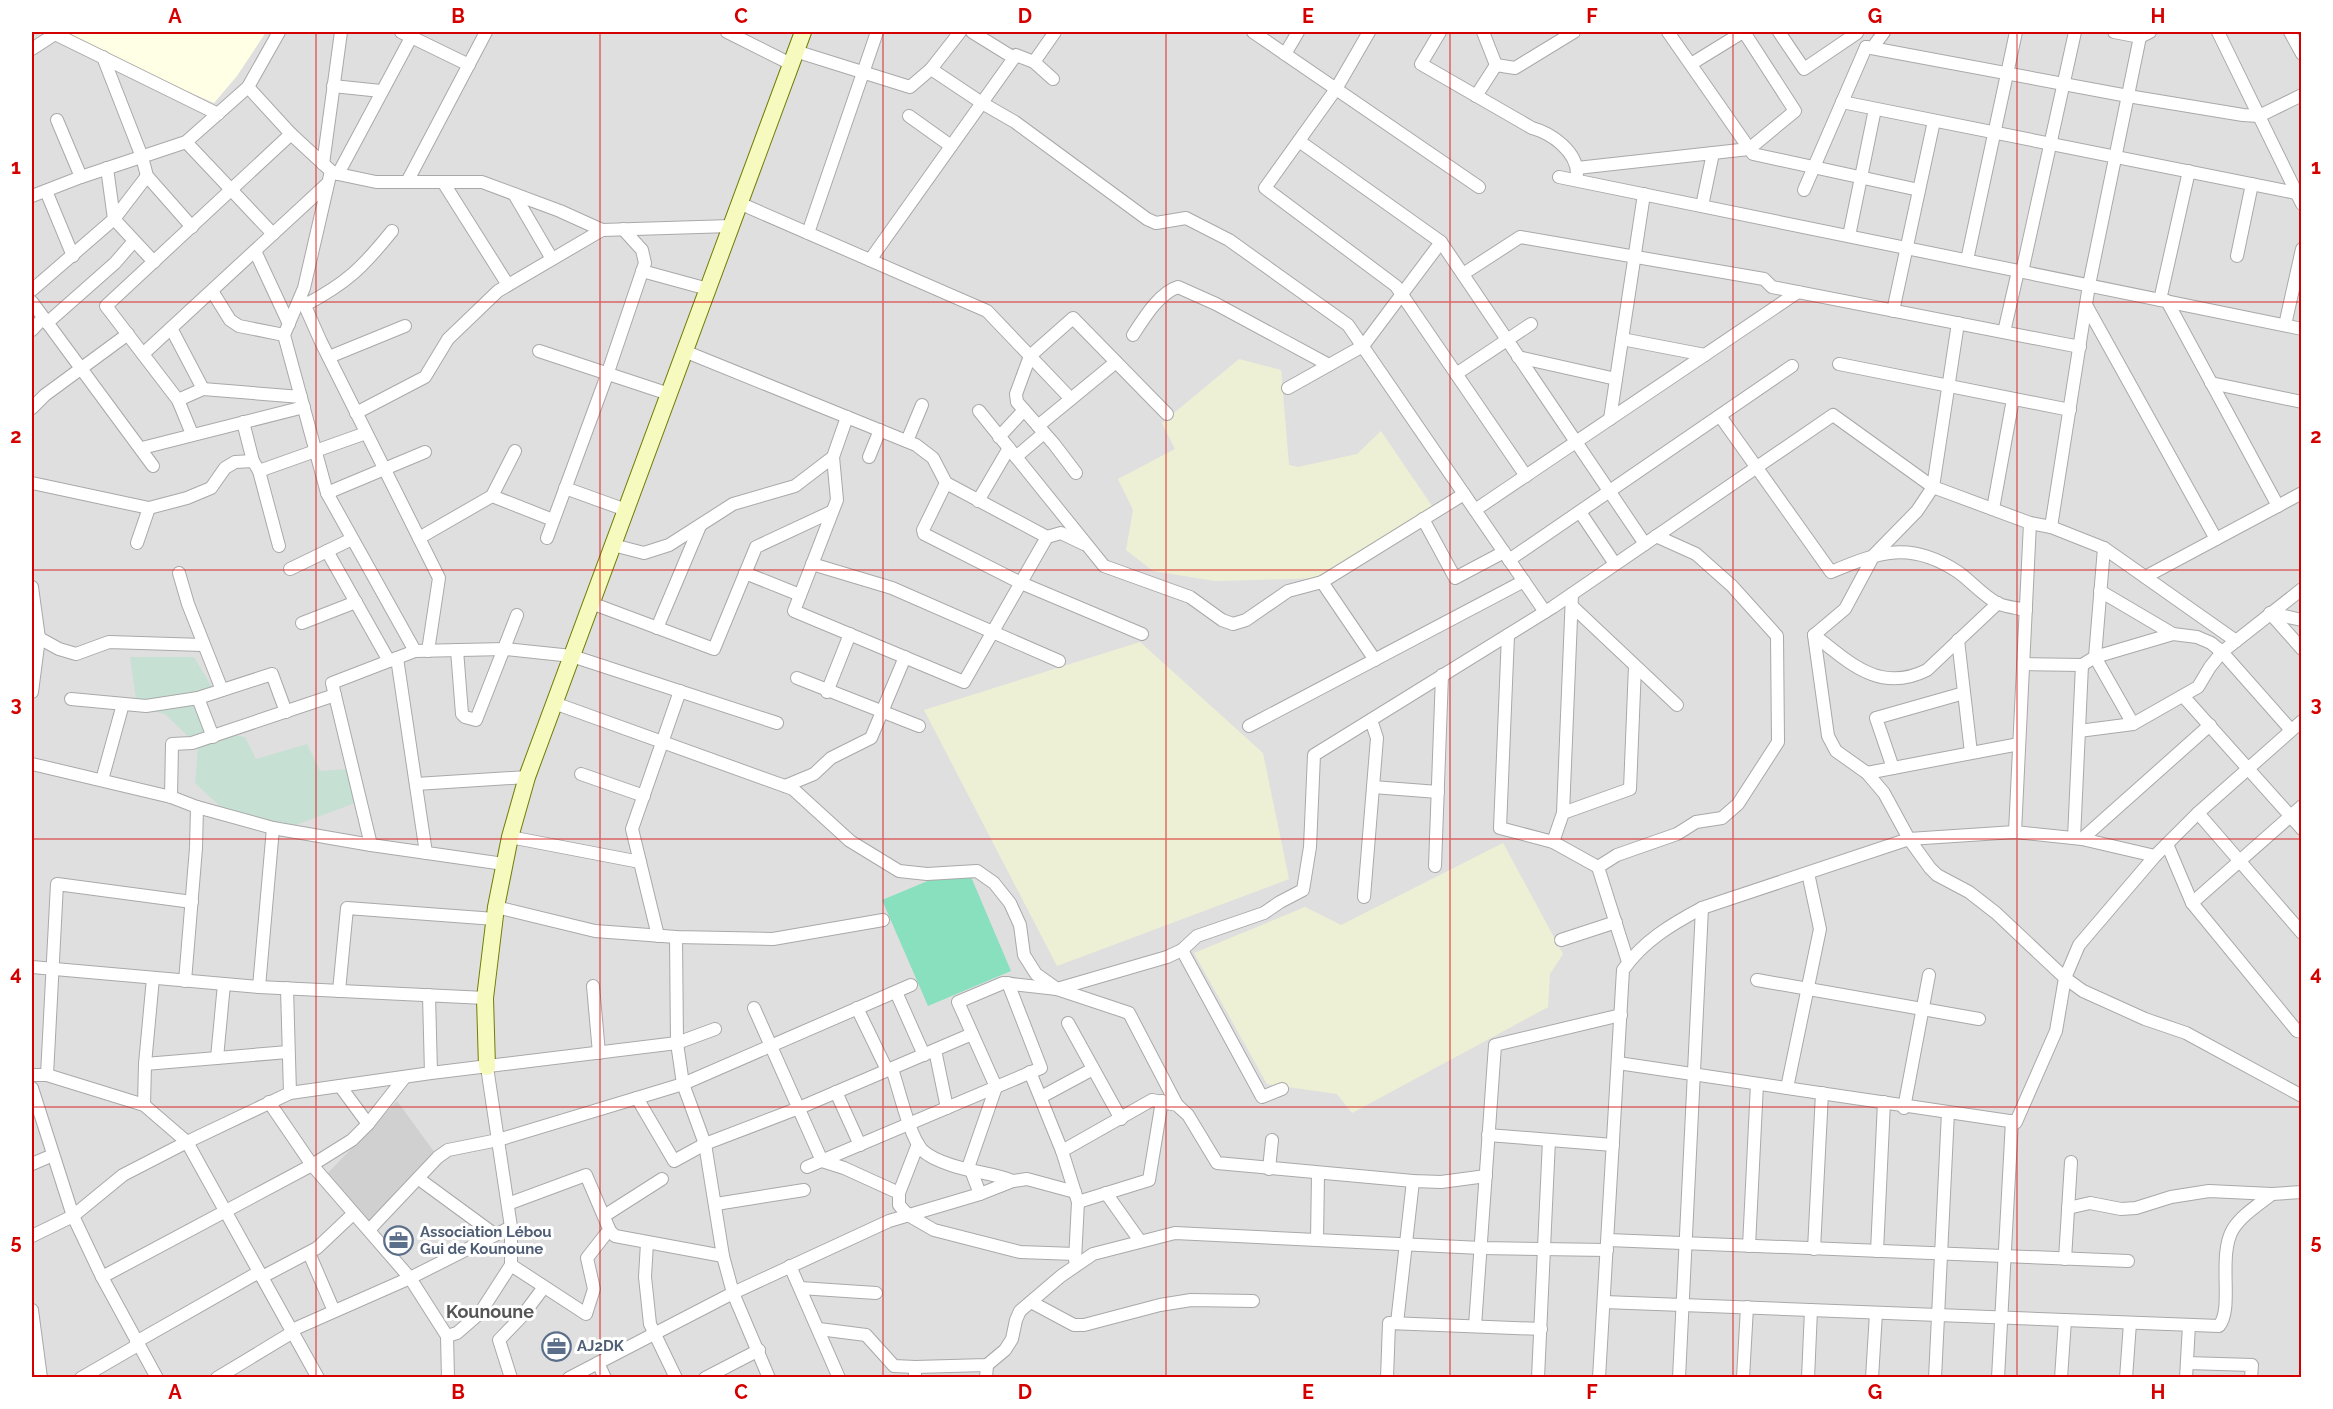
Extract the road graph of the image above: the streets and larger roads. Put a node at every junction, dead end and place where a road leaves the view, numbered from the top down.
1 (279, 32) edge
2 (341, 32) edge
3 (486, 32) edge
4 (727, 32) edge
5 (803, 32) edge
6 (877, 32) edge
7 (960, 32) edge
8 (972, 32) edge
9 (1055, 32) edge
10 (1253, 32) edge
11 (1298, 32) edge
12 (1369, 32) edge
13 (1440, 32) edge
14 (1483, 32) edge
15 (1574, 32) edge
16 (1743, 32) edge
17 (1779, 32) edge
18 (1857, 32) edge
19 (1884, 32) edge
20 (2016, 32) edge
21 (2075, 32) edge
22 (2114, 32) edge
23 (2218, 32) edge
24 (2290, 32) edge
25 (53, 33) edge
26 (409, 33) edge
27 (1672, 33) edge
28 (2144, 33) edge
29 (1870, 47) junction
30 (32, 49) edge
31 (1285, 54) junction
32 (2301, 54) edge
33 (103, 57) junction
34 (793, 58) junction
35 (1014, 58) junction
36 (1034, 62) junction
37 (1691, 64) junction
38 (469, 65) junction
39 (1496, 65) junction
40 (931, 69) junction
41 (2007, 72) junction
42 (862, 73) junction
43 (1053, 79) dead end
44 (2064, 83) junction
45 (333, 86) junction
46 (248, 87) junction
47 (1336, 89) junction
48 (381, 90) junction
49 (2301, 94) edge
50 (1476, 96) junction
51 (2128, 96) junction
52 (1842, 102) junction
53 (982, 103) junction
54 (1875, 109) junction
55 (218, 114) junction
56 (909, 116) dead end
57 (2259, 116) junction
58 (57, 120) dead end
59 (1934, 121) junction
60 (1994, 133) junction
61 (291, 134) junction
62 (1299, 141) junction
63 (186, 142) junction
64 (2050, 144) junction
65 (951, 146) junction
66 (1749, 149) junction
67 (1713, 153) junction
68 (142, 157) junction
69 (2116, 157) junction
70 (1814, 167) junction
71 (107, 168) junction
72 (2189, 171) junction
73 (330, 173) junction
74 (1577, 174) junction
75 (81, 177) junction
76 (147, 177) junction
77 (1559, 177) dead end
78 (1861, 177) junction
79 (406, 182) junction
80 (442, 182) junction
81 (2252, 184) junction
82 (1479, 187) dead end
83 (232, 190) junction
84 (1804, 190) dead end
85 (1919, 190) junction
86 (46, 191) junction
87 (514, 194) junction
88 (1644, 194) junction
89 (2299, 194) edge
90 (32, 196) edge
91 (740, 203) junction
92 (1702, 206) junction
93 (114, 219) junction
94 (731, 226) junction
95 (192, 227) junction
96 (623, 229) junction
97 (602, 230) junction
98 (392, 231) dead end
99 (808, 233) junction
100 (273, 234) junction
101 (1849, 236) junction
102 (134, 242) junction
103 (1441, 242) junction
104 (1907, 248) junction
105 (255, 251) junction
106 (2301, 254) edge
107 (73, 256) junction
108 (2237, 256) dead end
109 (1635, 257) junction
110 (552, 259) junction
111 (870, 260) junction
112 (1967, 260) junction
113 (154, 262) junction
114 (642, 271) junction
115 (2020, 271) junction
116 (1463, 274) junction
117 (508, 285) junction
118 (2090, 285) junction
119 (708, 289) junction
120 (32, 291) edge
121 (212, 291) junction
122 (1798, 292) junction
123 (1402, 294) junction
124 (303, 301) junction
125 (2163, 301) junction
126 (32, 302) edge
127 (2086, 305) junction
128 (1893, 311) junction
129 (45, 320) junction
130 (1958, 323) junction
131 (1531, 324) dead end
132 (2285, 325) junction
133 (405, 326) dead end
134 (171, 328) junction
135 (2301, 329) edge
136 (32, 330) edge
137 (286, 330) junction
138 (2004, 332) junction
139 (128, 334) junction
140 (1133, 335) dead end
141 (1622, 339) junction
142 (1507, 340) junction
143 (1363, 346) junction
144 (2080, 347) junction
145 (539, 351) dead end
146 (684, 351) junction
147 (143, 354) junction
148 (1705, 355) junction
149 (1030, 356) junction
150 (329, 357) junction
151 (1518, 357) junction
152 (1116, 362) junction
153 (1839, 364) dead end
154 (1329, 365) junction
155 (1792, 366) dead end
156 (81, 368) junction
157 (1456, 374) junction
158 (607, 375) junction
159 (1616, 379) junction
160 (2211, 383) junction
161 (1949, 386) junction
162 (1288, 388) dead end
163 (203, 389) junction
164 (669, 394) junction
165 (1071, 399) junction
166 (2013, 399) junction
167 (178, 400) junction
168 (302, 402) junction
169 (2301, 402) edge
170 (922, 405) dead end
171 (32, 408) edge
172 (1024, 410) junction
173 (2070, 410) junction
174 (979, 411) dead end
175 (356, 413) junction
176 (1167, 414) dead end
177 (1720, 416) junction
178 (847, 417) junction
179 (1610, 419) junction
180 (243, 422) junction
181 (880, 430) junction
182 (1041, 430) junction
183 (366, 433) junction
184 (192, 434) junction
185 (999, 437) junction
186 (907, 441) junction
187 (1576, 442) junction
188 (142, 448) junction
189 (515, 451) dead end
190 (316, 452) junction
191 (425, 452) dead end
192 (1012, 452) junction
193 (833, 457) junction
194 (869, 457) dead end
195 (153, 466) dead end
196 (256, 466) junction
197 (1756, 467) junction
198 (385, 469) junction
199 (1076, 473) dead end
200 (1526, 476) junction
201 (32, 483) edge
202 (946, 483) junction
203 (565, 488) junction
204 (1933, 488) junction
205 (1609, 491) junction
206 (327, 493) junction
207 (2301, 493) edge
208 (1464, 494) junction
209 (492, 496) junction
210 (978, 501) junction
211 (2278, 506) junction
212 (149, 508) junction
213 (1993, 509) junction
214 (626, 510) junction
215 (1475, 510) junction
216 (831, 512) junction
217 (1580, 512) junction
218 (1423, 519) junction
219 (553, 520) junction
220 (2030, 523) junction
221 (700, 525) junction
222 (2051, 527) junction
223 (1656, 536) junction
224 (1047, 537) junction
225 (419, 538) junction
226 (547, 538) dead end
227 (352, 539) junction
228 (2216, 539) junction
229 (137, 543) dead end
230 (1645, 544) junction
231 (613, 545) junction
232 (279, 546) dead end
233 (1088, 546) junction
234 (2104, 548) junction
235 (327, 551) junction
236 (1874, 555) junction
237 (1507, 556) junction
238 (812, 564) junction
239 (1616, 564) junction
240 (290, 568) dead end
241 (179, 573) dead end
242 (745, 573) junction
243 (2145, 577) junction
244 (1524, 581) junction
245 (1322, 582) junction
246 (1021, 583) junction
247 (32, 588) edge
248 (2301, 589) edge
249 (2100, 591) junction
250 (800, 595) junction
251 (1572, 600) junction
252 (356, 602) junction
253 (591, 603) junction
254 (1998, 603) junction
255 (2026, 610) junction
256 (1545, 612) junction
257 (2270, 613) junction
258 (34, 614) edge
259 (517, 615) dead end
260 (2301, 620) edge
261 (302, 623) dead end
262 (657, 628) junction
263 (993, 632) junction
264 (850, 634) junction
265 (1142, 634) dead end
266 (1814, 634) junction
267 (2173, 634) junction
268 (1508, 635) junction
269 (39, 638) junction
270 (1959, 640) junction
271 (2236, 641) junction
272 (203, 645) junction
273 (505, 649) junction
274 (2301, 649) edge
275 (457, 650) junction
276 (415, 651) junction
277 (428, 651) junction
278 (2222, 652) junction
279 (572, 656) junction
280 (905, 657) junction
281 (2095, 657) junction
282 (393, 659) junction
283 (1376, 660) junction
284 (1059, 661) dead end
285 (2023, 664) junction
286 (2082, 665) junction
287 (1635, 666) junction
288 (1442, 675) junction
289 (797, 678) dead end
290 (222, 690) junction
291 (680, 691) junction
292 (32, 692) edge
293 (827, 692) junction
294 (1964, 693) junction
295 (336, 695) junction
296 (2183, 696) junction
297 (198, 698) junction
298 (71, 699) dead end
299 (554, 703) junction
300 (123, 704) junction
301 (1677, 705) dead end
302 (286, 712) junction
303 (882, 712) junction
304 (1371, 720) junction
305 (2301, 721) edge
306 (777, 723) dead end
307 (2133, 724) junction
308 (2210, 725) junction
309 (919, 726) dead end
310 (1249, 726) dead end
311 (2079, 730) junction
312 (2291, 730) junction
313 (213, 737) junction
314 (663, 742) junction
315 (2019, 744) junction
316 (1971, 753) junction
317 (32, 764) edge
318 (1893, 768) junction
319 (2249, 768) junction
320 (1867, 773) junction
321 (581, 774) dead end
322 (527, 777) junction
323 (102, 780) junction
324 (416, 784) junction
325 (785, 786) junction
326 (1373, 788) junction
327 (1438, 792) junction
328 (171, 796) junction
329 (644, 796) junction
330 (2301, 806) edge
331 (197, 807) junction
332 (1563, 813) junction
333 (2198, 813) junction
334 (2290, 816) junction
335 (273, 828) junction
336 (2301, 829) edge
337 (2015, 832) junction
338 (510, 837) junction
339 (2078, 838) junction
340 (1909, 839) junction
341 (1553, 842) junction
342 (2167, 844) junction
343 (371, 845) junction
344 (426, 852) junction
345 (2155, 855) junction
346 (2241, 860) junction
347 (640, 862) junction
348 (504, 864) junction
349 (1435, 866) dead end
350 (1599, 867) junction
351 (1808, 873) junction
352 (1364, 897) dead end
353 (192, 902) junction
354 (2192, 903) junction
355 (1702, 908) junction
356 (495, 913) junction
357 (883, 920) dead end
358 (1616, 922) junction
359 (2301, 933) edge
360 (658, 936) junction
361 (676, 937) junction
362 (1562, 940) dead end
363 (1182, 950) junction
364 (1628, 962) junction
365 (32, 967) edge
366 (53, 969) junction
367 (1929, 975) dead end
368 (153, 978) junction
369 (2065, 978) junction
370 (1757, 980) dead end
371 (185, 981) junction
372 (1008, 983) junction
373 (224, 984) junction
374 (911, 985) dead end
375 (593, 986) dead end
376 (260, 987) junction
377 (287, 988) junction
378 (1057, 989) junction
379 (1808, 989) junction
380 (339, 991) junction
381 (896, 992) junction
382 (429, 995) junction
383 (486, 998) junction
384 (754, 1008) dead end
385 (856, 1008) junction
386 (1923, 1009) junction
387 (1621, 1015) junction
388 (1979, 1019) dead end
389 (1068, 1023) dead end
390 (715, 1029) dead end
391 (2301, 1032) edge
392 (972, 1034) junction
393 (677, 1043) junction
394 (771, 1046) junction
395 (288, 1052) junction
396 (930, 1052) junction
397 (599, 1053) junction
398 (217, 1058) junction
399 (1618, 1063) junction
400 (145, 1064) junction
401 (487, 1067) junction
402 (1093, 1069) junction
403 (890, 1070) junction
404 (1030, 1072) junction
405 (431, 1073) junction
406 (32, 1075) edge
407 (47, 1075) junction
408 (1694, 1075) junction
409 (405, 1077) junction
410 (683, 1084) junction
411 (1757, 1084) junction
412 (340, 1086) junction
413 (996, 1087) junction
414 (32, 1088) edge
415 (1787, 1088) junction
416 (1282, 1089) dead end
417 (836, 1092) junction
418 (290, 1093) junction
419 (1822, 1093) junction
420 (2301, 1096) edge
421 (1041, 1097) junction
422 (637, 1098) junction
423 (1162, 1101) junction
424 (269, 1102) junction
425 (1884, 1102) junction
426 (144, 1105) junction
427 (1178, 1105) junction
428 (1904, 1107) junction
429 (799, 1108) junction
430 (946, 1108) junction
431 (1948, 1112) junction
432 (1121, 1119) junction
433 (2012, 1121) junction
434 (910, 1123) junction
435 (368, 1124) junction
436 (1488, 1135) junction
437 (498, 1140) junction
438 (1272, 1140) dead end
439 (1549, 1140) junction
440 (187, 1142) junction
441 (705, 1144) junction
442 (918, 1144) junction
443 (860, 1145) junction
444 (1613, 1145) junction
445 (1062, 1151) junction
446 (53, 1155) junction
447 (822, 1161) junction
448 (2071, 1162) dead end
449 (32, 1164) edge
450 (312, 1165) junction
451 (807, 1167) dead end
452 (1269, 1169) junction
453 (971, 1170) junction
454 (1318, 1174) junction
455 (1486, 1176) junction
456 (419, 1179) junction
457 (662, 1179) dead end
458 (1013, 1181) junction
459 (1413, 1181) junction
460 (804, 1190) dead end
461 (2301, 1192) edge
462 (899, 1193) junction
463 (1106, 1193) junction
464 (980, 1194) junction
465 (2272, 1194) junction
466 (1077, 1197) junction
467 (508, 1204) junction
468 (716, 1204) junction
469 (2068, 1208) junction
470 (225, 1211) junction
471 (353, 1214) junction
472 (908, 1215) junction
473 (73, 1216) junction
474 (604, 1216) junction
475 (511, 1227) junction
476 (369, 1230) junction
477 (610, 1231) junction
478 (494, 1234) junction
479 (32, 1236) edge
480 (1140, 1240) junction
481 (1317, 1240) junction
482 (647, 1243) junction
483 (1686, 1244) junction
484 (1406, 1245) junction
485 (1607, 1245) junction
486 (1749, 1246) junction
487 (1480, 1248) junction
488 (1544, 1248) junction
489 (1814, 1249) junction
490 (1877, 1251) junction
491 (309, 1253) junction
492 (1075, 1254) junction
493 (1941, 1254) junction
494 (723, 1256) junction
495 (2005, 1256) junction
496 (2065, 1258) junction
497 (2127, 1261) dead end
498 (511, 1265) junction
499 (790, 1266) junction
500 (1075, 1267) junction
501 (261, 1274) junction
502 (102, 1277) junction
503 (410, 1278) junction
504 (544, 1287) junction
505 (800, 1288) junction
506 (733, 1293) junction
507 (876, 1293) dead end
508 (1253, 1301) dead end
509 (1031, 1302) junction
510 (1604, 1302) junction
511 (1683, 1305) junction
512 (1747, 1307) junction
513 (32, 1310) edge
514 (1812, 1310) junction
515 (334, 1311) junction
516 (1876, 1313) junction
517 (1938, 1315) junction
518 (2001, 1317) junction
519 (2064, 1320) junction
520 (1397, 1323) junction
521 (2130, 1323) junction
522 (2189, 1325) junction
523 (1475, 1326) junction
524 (819, 1329) junction
525 (1541, 1329) junction
526 (292, 1331) junction
527 (654, 1333) junction
528 (447, 1336) junction
529 (137, 1344) junction
530 (759, 1350) junction
531 (598, 1363) junction
532 (2187, 1363) junction
533 (987, 1371) edge
534 (915, 1372) edge
535 (41, 1377) edge
536 (81, 1377) edge
537 (157, 1377) edge
538 (217, 1377) edge
539 (318, 1377) edge
540 (448, 1377) edge
541 (511, 1377) edge
542 (569, 1377) edge
543 (605, 1377) edge
544 (676, 1377) edge
545 (705, 1377) edge
546 (770, 1377) edge
547 (839, 1377) edge
548 (1387, 1377) edge
549 (1539, 1377) edge
550 (1599, 1377) edge
551 (1679, 1377) edge
552 (1743, 1377) edge
553 (1808, 1377) edge
554 (1872, 1377) edge
555 (1935, 1377) edge
556 (1998, 1377) edge
557 (2061, 1377) edge
558 (2126, 1377) edge
559 (2186, 1377) edge
560 (2251, 1377) edge

1 - 46 street
2 - 45 street
3 - 38 street
4 - 34 street
5 - 34 street
6 - 42 street
7 - 40 street
8 - 35 street
9 - 36 street
10 - 31 street
11 - 31 street
12 - 47 street
13 - 50 street
14 - 39 street
15 - 39 street
16 - 37 street
16 - 66 street
17 - 18 street
18 - 29 street
19 - 29 street
20 - 41 street
21 - 44 street
22 - 28 street
23 - 57 street
24 - 32 street
25 - 30 street
25 - 33 street
26 - 38 street
26 - 48 street
27 - 37 street
28 - 51 street
29 - 41 street
29 - 52 street
31 - 47 street
33 - 55 street
33 - 68 street
34 - 42 street
34 - 91 street
35 - 36 street
35 - 53 street
36 - 43 street
37 - 66 street
38 - 79 street
39 - 50 street
40 - 42 street
40 - 53 street
41 - 44 street
41 - 60 street
42 - 99 street
44 - 51 street
44 - 64 street
45 - 48 street
45 - 73 street
46 - 55 street
46 - 61 street
47 - 62 street
47 - 82 street
48 - 73 street
49 - 57 street
50 - 74 street
51 - 57 street
51 - 69 street
52 - 54 street
52 - 70 street
53 - 65 street
53 - 143 street
54 - 59 street
54 - 78 street
55 - 63 street
56 - 65 street
57 - 89 street
58 - 75 street
59 - 60 street
59 - 85 street
60 - 64 street
60 - 112 street
61 - 73 street
61 - 83 street
62 - 103 street
62 - 123 street
63 - 68 street
63 - 83 street
64 - 69 street
64 - 115 street
65 - 111 street
66 - 67 street
66 - 70 street
67 - 74 street
67 - 92 street
68 - 71 street
68 - 76 street
69 - 72 street
69 - 118 street
70 - 78 street
70 - 84 street
71 - 75 street
71 - 93 street
72 - 81 street
72 - 125 street
73 - 79 street
73 - 100 street
73 - 124 street
74 - 77 street
74 - 88 street
75 - 86 street
76 - 93 street
76 - 95 street
78 - 85 street
78 - 101 street
79 - 80 street
80 - 87 street
80 - 117 street
81 - 89 street
81 - 108 street
83 - 95 street
83 - 100 street
85 - 104 street
86 - 90 street
86 - 107 street
87 - 97 street
87 - 110 street
88 - 92 street
88 - 109 street
91 - 94 street
91 - 99 street
92 - 101 street
93 - 102 street
93 - 107 street
94 - 96 street
94 - 119 street
95 - 113 street
96 - 97 street
96 - 114 street
97 - 110 street
98 - 124 street
99 - 111 street
100 - 105 street
101 - 104 street
102 - 113 street
102 - 129 street
103 - 116 street
103 - 123 street
104 - 112 street
104 - 128 street
105 - 121 street
105 - 137 street
106 - 132 street
107 - 120 street
109 - 116 street
109 - 122 street
109 - 141 street
110 - 117 street
111 - 149 street
112 - 115 street
113 - 139 street
114 - 119 street
114 - 158 street
115 - 118 street
115 - 138 street
116 - 142 street
117 - 175 street
118 - 125 street
118 - 127 street
119 - 146 street
121 - 134 street
121 - 137 street
122 - 128 street
122 - 148 street
123 - 143 street
123 - 157 street
124 - 137 street
124 - 150 street
125 - 132 street
125 - 160 street
126 - 129 street
127 - 144 street
127 - 228 street
128 - 130 street
129 - 136 street
129 - 156 street
130 - 138 street
130 - 161 street
131 - 142 street
132 - 135 street
133 - 150 street
134 - 147 street
134 - 163 street
137 - 168 street
138 - 144 street
139 - 147 street
139 - 156 street
140 - 154 street
141 - 148 street
141 - 159 street
142 - 151 street
142 - 157 street
143 - 154 street
143 - 208 street
144 - 173 street
145 - 158 street
146 - 164 street
146 - 178 street
147 - 167 street
148 - 179 street
149 - 152 street
149 - 165 street
149 - 172 street
150 - 175 street
151 - 159 street
151 - 187 street
152 - 165 street
152 - 176 street
153 - 161 street
154 - 162 street
155 - 177 street
156 - 171 street
156 - 188 street
157 - 200 street
158 - 164 street
158 - 203 street
159 - 179 street
160 - 169 street
160 - 211 street
161 - 166 street
161 - 204 street
163 - 167 street
163 - 168 street
164 - 214 street
165 - 182 street
166 - 173 street
166 - 213 street
167 - 184 street
168 - 180 street
168 - 190 street
170 - 186 street
172 - 182 street
172 - 185 street
173 - 222 street
174 - 185 street
175 - 183 street
177 - 197 street
177 - 205 street
178 - 181 street
178 - 193 street
179 - 187 street
180 - 184 street
180 - 196 street
181 - 186 street
181 - 194 street
182 - 192 street
182 - 199 street
183 - 190 street
183 - 198 street
184 - 188 street
185 - 192 street
186 - 202 street
187 - 200 street
187 - 205 street
188 - 195 street
189 - 209 street
190 - 196 street
190 - 206 street
191 - 198 street
192 - 210 street
192 - 233 street
193 - 216 street
193 - 221 street
196 - 212 street
196 - 232 street
197 - 204 street
197 - 223 street
197 - 236 street
198 - 206 street
198 - 225 street
200 - 215 street
201 - 212 street
202 - 210 street
202 - 246 street
203 - 214 street
203 - 219 street
204 - 213 street
204 - 236 street
205 - 217 street
205 - 230 street
206 - 227 street
207 - 211 street
208 - 215 street
208 - 218 street
209 - 219 street
209 - 225 street
210 - 224 street
211 - 228 street
212 - 229 street
213 - 220 street
214 - 231 street
215 - 237 street
216 - 238 street
216 - 242 street
217 - 237 street
217 - 239 street
218 - 237 street
218 - 245 street
219 - 226 street
220 - 222 street
220 - 255 street
221 - 231 street
221 - 262 street
222 - 234 street
223 - 230 street
223 - 350 street
224 - 233 street
224 - 246 street
225 - 277 street
227 - 235 street
227 - 276 street
228 - 243 street
230 - 239 street
231 - 253 street
233 - 245 street
234 - 243 street
234 - 249 street
235 - 240 street
235 - 252 street
236 - 254 street
236 - 266 street
237 - 244 street
238 - 250 street
238 - 263 street
239 - 251 street
241 - 272 street
242 - 250 street
242 - 262 street
243 - 271 street
244 - 256 street
244 - 283 street
245 - 283 street
246 - 263 street
246 - 265 street
247 - 258 street
248 - 257 street
249 - 267 street
249 - 281 street
250 - 264 street
251 - 256 street
251 - 287 street
251 - 332 street
252 - 261 street
252 - 282 street
253 - 262 street
253 - 279 street
254 - 255 street
254 - 270 street
255 - 285 street
256 - 268 street
257 - 260 street
257 - 271 street
257 - 274 street
258 - 269 street
259 - 273 street
263 - 280 street
263 - 284 street
264 - 280 street
264 - 293 street
266 - 270 street
266 - 320 street
267 - 278 street
267 - 281 street
268 - 288 street
268 - 341 street
269 - 272 street
269 - 292 street
270 - 294 street
271 - 278 street
272 - 290 street
273 - 275 street
273 - 275 street
273 - 279 street
275 - 277 street
276 - 277 street
276 - 282 street
278 - 296 street
278 - 312 street
279 - 291 street
279 - 299 street
280 - 303 street
281 - 286 street
281 - 307 street
282 - 295 street
282 - 324 street
283 - 310 street
285 - 286 street
285 - 315 street
286 - 311 street
287 - 301 street
287 - 332 street
288 - 304 street
288 - 327 street
289 - 293 street
290 - 297 street
290 - 302 street
291 - 306 street
291 - 314 street
293 - 303 street
294 - 316 street
294 - 318 street
295 - 302 street
295 - 343 street
296 - 307 street
296 - 308 street
297 - 300 street
297 - 313 street
298 - 300 street
299 - 314 street
299 - 322 street
300 - 323 street
302 - 313 street
303 - 309 street
303 - 325 street
304 - 326 street
304 - 363 street
305 - 312 street
307 - 311 street
308 - 319 street
308 - 339 street
311 - 339 street
312 - 319 street
313 - 328 street
314 - 325 street
314 - 329 street
315 - 316 street
315 - 337 street
316 - 318 street
317 - 323 street
318 - 320 street
319 - 333 street
319 - 334 street
320 - 340 street
321 - 329 street
322 - 324 street
322 - 338 street
323 - 328 street
324 - 344 street
325 - 378 street
326 - 327 street
326 - 352 street
327 - 349 street
328 - 331 street
329 - 347 street
330 - 334 street
331 - 335 street
331 - 353 street
332 - 341 street
333 - 342 street
333 - 346 street
334 - 336 street
334 - 346 street
335 - 343 street
335 - 376 street
337 - 339 street
337 - 340 street
338 - 347 street
338 - 348 street
339 - 345 street
340 - 351 street
340 - 369 street
341 - 350 street
342 - 345 street
342 - 354 street
343 - 344 street
344 - 348 street
345 - 369 street
346 - 354 street
346 - 359 street
347 - 360 street
348 - 356 street
350 - 358 street
351 - 355 street
351 - 379 street
353 - 366 street
353 - 371 street
354 - 391 street
355 - 364 street
355 - 408 street
356 - 360 street
356 - 380 street
356 - 383 street
357 - 361 street
358 - 362 street
358 - 364 street
360 - 361 street
361 - 393 street
363 - 378 street
363 - 416 street
364 - 387 street
365 - 366 street
366 - 368 street
366 - 407 street
367 - 386 street
368 - 371 street
368 - 400 street
369 - 420 street
369 - 433 street
370 - 379 street
371 - 373 street
372 - 378 street
372 - 392 street
372 - 404 street
373 - 376 street
373 - 398 street
374 - 381 street
375 - 397 street
376 - 377 street
377 - 380 street
377 - 395 street
378 - 427 street
379 - 386 street
379 - 415 street
380 - 382 street
381 - 385 street
381 - 396 street
382 - 383 street
382 - 405 street
383 - 401 street
384 - 394 street
385 - 394 street
385 - 403 street
386 - 388 street
386 - 428 street
387 - 399 street
387 - 436 street
389 - 402 street
390 - 393 street
392 - 396 street
392 - 413 street
393 - 397 street
393 - 410 street
394 - 410 street
394 - 429 street
395 - 398 street
395 - 418 street
396 - 403 street
396 - 430 street
397 - 401 street
398 - 400 street
399 - 408 street
399 - 444 street
400 - 426 street
401 - 405 street
401 - 437 street
402 - 421 street
402 - 432 street
403 - 417 street
403 - 434 street
404 - 413 street
404 - 421 street
405 - 409 street
406 - 407 street
407 - 426 street
408 - 411 street
408 - 483 street
409 - 412 street
409 - 435 street
410 - 422 street
410 - 441 street
411 - 415 street
411 - 486 street
412 - 418 street
412 - 435 street
413 - 430 street
413 - 453 street
414 - 446 street
415 - 419 street
417 - 429 street
417 - 443 street
418 - 424 street
419 - 425 street
419 - 489 street
421 - 445 street
422 - 437 street
422 - 441 street
423 - 427 street
423 - 432 street
423 - 463 street
424 - 440 street
424 - 450 street
425 - 428 street
425 - 490 street
426 - 440 street
427 - 452 street
428 - 431 street
429 - 441 street
429 - 447 street
430 - 434 street
431 - 433 street
431 - 493 street
432 - 445 street
433 - 495 street
434 - 442 street
434 - 443 street
435 - 450 street
436 - 439 street
436 - 455 street
437 - 456 street
437 - 467 street
438 - 452 street
439 - 444 street
439 - 488 street
440 - 470 street
440 - 473 street
441 - 468 street
442 - 453 street
442 - 462 street
443 - 447 street
444 - 485 street
445 - 466 street
446 - 449 street
446 - 473 street
447 - 451 street
447 - 462 street
448 - 469 street
450 - 470 street
450 - 471 street
452 - 454 street
453 - 458 street
453 - 464 street
454 - 459 street
454 - 481 street
455 - 459 street
455 - 487 street
456 - 476 street
456 - 478 street
457 - 474 street
458 - 464 street
458 - 466 street
459 - 484 street
460 - 468 street
461 - 465 street
462 - 472 street
463 - 466 street
463 - 480 street
464 - 472 street
465 - 469 street
465 - 522 street
466 - 492 street
467 - 474 street
467 - 475 street
468 - 494 street
469 - 496 street
470 - 501 street
470 - 502 street
471 - 476 street
471 - 491 street
472 - 492 street
472 - 499 street
473 - 479 street
473 - 502 street
474 - 477 street
475 - 478 street
475 - 498 street
476 - 503 street
477 - 482 street
477 - 504 street
478 - 503 street
480 - 481 street
480 - 500 street
481 - 484 street
482 - 494 street
482 - 527 street
483 - 485 street
483 - 486 street
483 - 511 street
484 - 487 street
484 - 520 street
485 - 488 street
485 - 510 street
486 - 489 street
487 - 488 street
487 - 523 street
488 - 525 street
489 - 490 street
490 - 493 street
491 - 501 street
491 - 515 street
492 - 500 street
493 - 495 street
493 - 517 street
494 - 506 street
495 - 496 street
495 - 518 street
496 - 497 street
498 - 504 street
498 - 528 street
499 - 505 street
499 - 506 street
500 - 509 street
501 - 526 street
501 - 529 street
502 - 529 street
503 - 515 street
503 - 528 street
504 - 541 street
505 - 507 street
505 - 524 street
506 - 527 street
506 - 530 street
508 - 509 street
509 - 533 street
510 - 511 street
510 - 550 street
511 - 512 street
511 - 551 street
512 - 514 street
512 - 552 street
513 - 535 street
514 - 516 street
514 - 553 street
515 - 526 street
516 - 517 street
516 - 554 street
517 - 518 street
517 - 555 street
518 - 519 street
518 - 556 street
519 - 521 street
519 - 557 street
520 - 523 street
520 - 548 street
521 - 522 street
521 - 558 street
522 - 532 street
523 - 525 street
524 - 534 street
524 - 547 street
525 - 549 street
526 - 538 street
526 - 539 street
527 - 531 street
527 - 544 street
528 - 540 street
529 - 536 street
529 - 537 street
530 - 545 street
530 - 546 street
531 - 542 street
531 - 543 street
532 - 559 street
532 - 560 street
533 - 534 street

